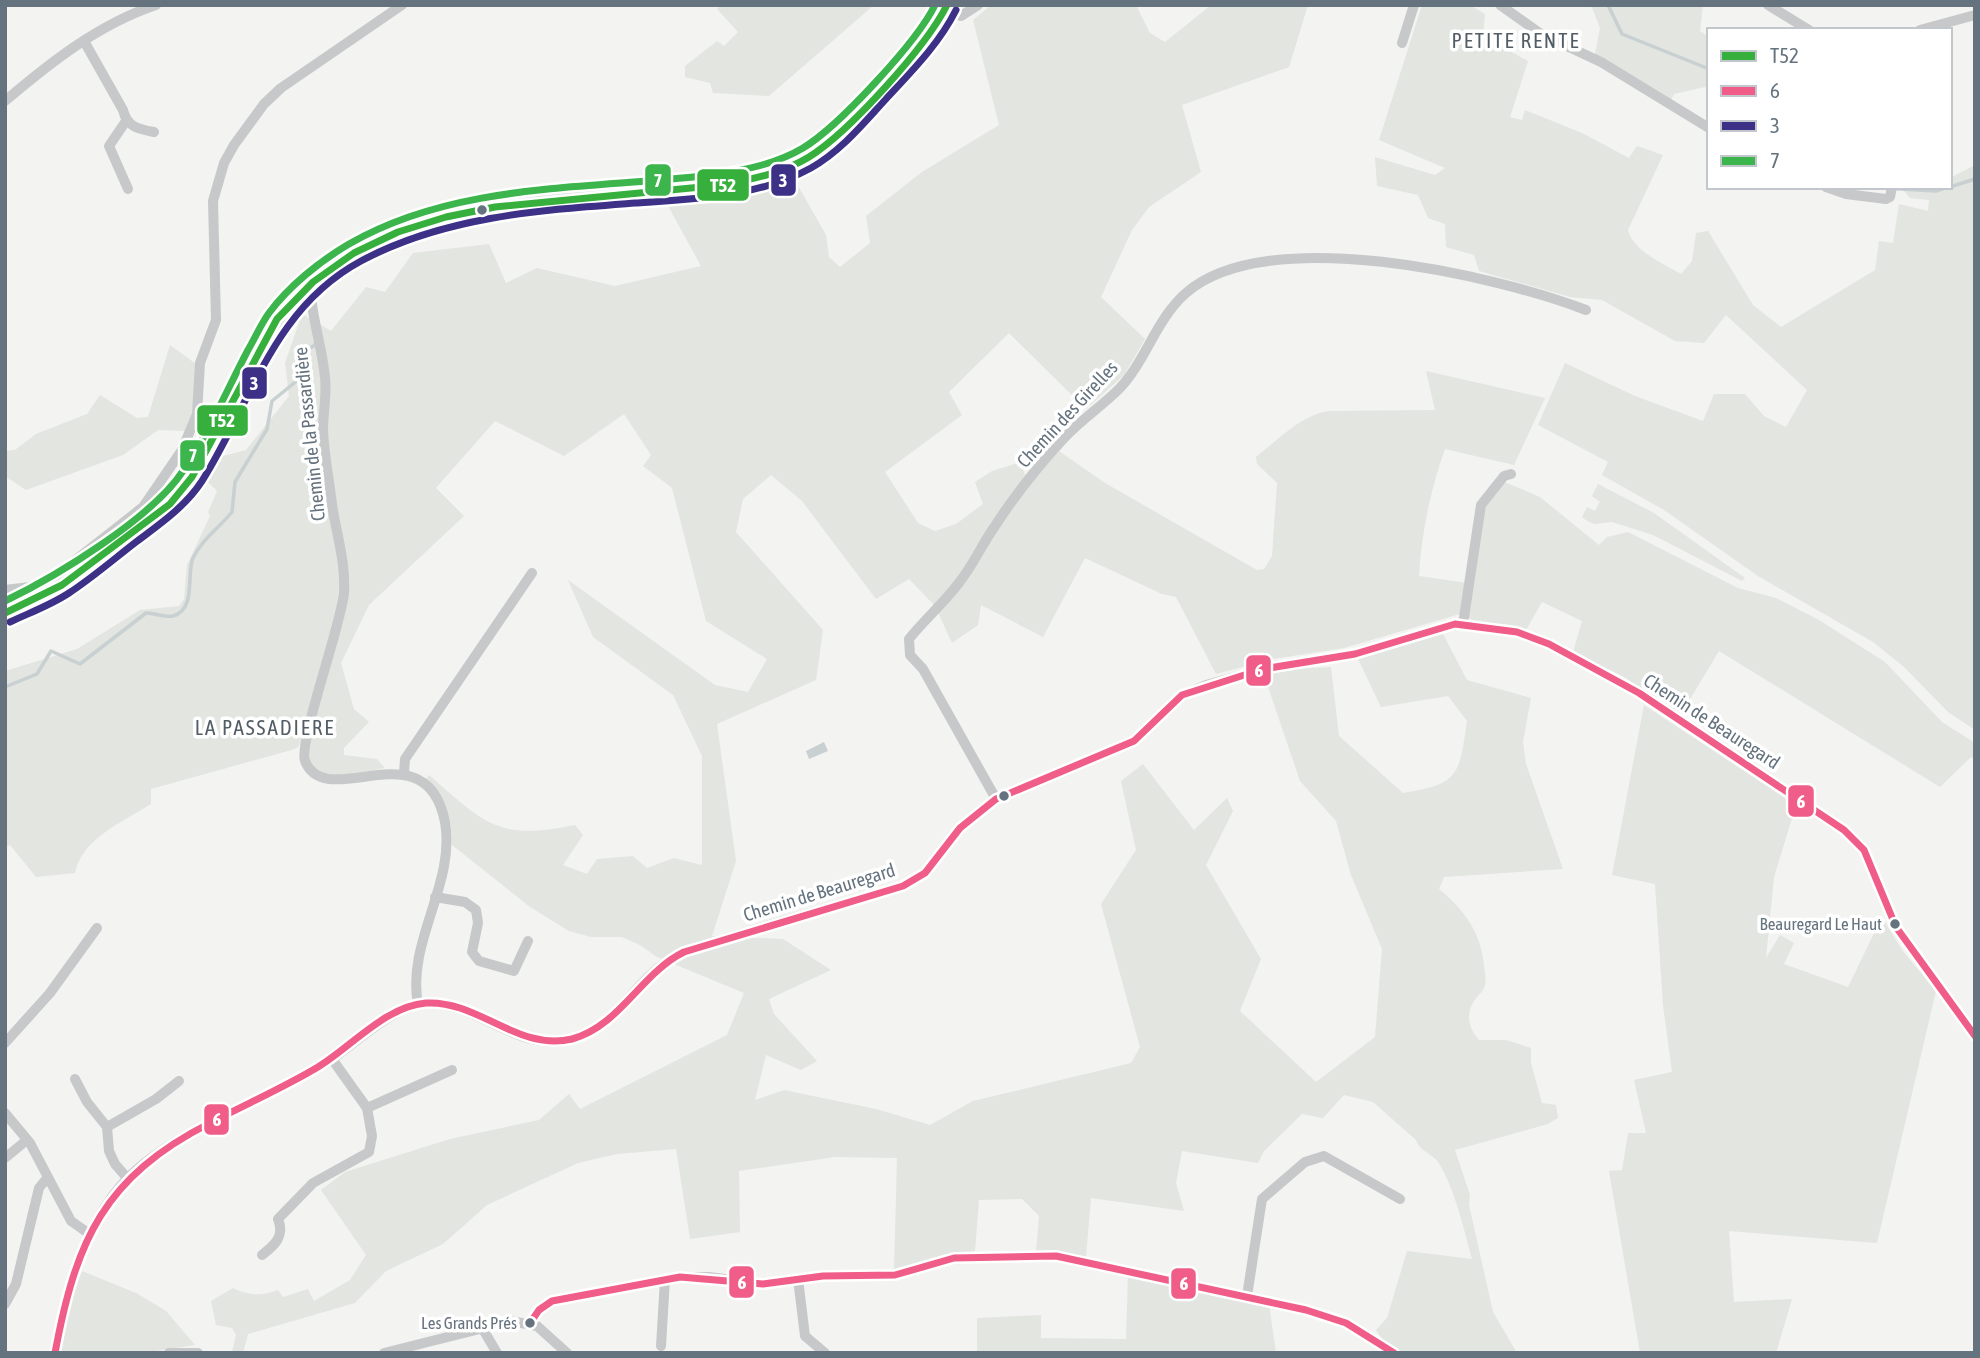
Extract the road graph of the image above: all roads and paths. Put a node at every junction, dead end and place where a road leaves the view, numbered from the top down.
1 (156, 5) edge
2 (402, 5) edge
3 (978, 5) edge
4 (1414, 5) edge
5 (1500, 5) edge
6 (1768, 5) edge
7 (946, 9) edge
8 (1784, 15) junction
9 (1975, 15) edge
10 (1787, 28) edge
11 (1806, 28) edge
12 (1927, 28) edge
13 (84, 41) junction
14 (1402, 43) dead end
15 (5, 101) edge
16 (126, 121) junction
17 (1707, 127) edge
18 (154, 132) dead end
19 (128, 189) dead end
20 (1832, 189) edge
21 (1892, 190) edge
22 (310, 284) junction
23 (1586, 310) dead end
24 (1511, 474) dead end
25 (532, 573) dead end
26 (58, 581) junction
27 (5, 590) edge
28 (5, 613) edge
29 (1463, 624) junction
30 (404, 773) junction
31 (996, 799) junction
32 (435, 897) junction
33 (97, 928) dead end
34 (528, 941) dead end
35 (418, 1004) junction
36 (1975, 1036) edge
37 (5, 1043) edge
38 (332, 1059) junction
39 (452, 1070) dead end
40 (75, 1079) dead end
41 (179, 1081) dead end
42 (368, 1108) junction
43 (5, 1113) edge
44 (107, 1127) junction
45 (27, 1140) junction
46 (5, 1158) edge
47 (47, 1178) junction
48 (128, 1179) junction
49 (1400, 1199) dead end
50 (91, 1235) junction
51 (262, 1255) dead end
52 (665, 1279) junction
53 (798, 1279) junction
54 (1247, 1296) junction
55 (5, 1304) edge
56 (530, 1323) junction
57 (481, 1326) junction
58 (661, 1346) dead end
59 (55, 1353) edge
60 (169, 1353) edge
61 (198, 1353) edge
62 (384, 1353) edge
63 (497, 1353) edge
64 (567, 1353) edge
65 (825, 1353) edge
66 (1394, 1353) edge

1 - 13 street
2 - 26 street
3 - 7 street
4 - 14 street
5 - 17 street
6 - 8 street
7 - 22 main road
8 - 10 street
8 - 11 street
9 - 12 street
13 - 15 street
13 - 16 street
16 - 18 street
16 - 19 street
20 - 21 street
22 - 26 main road
22 - 30 street, Chemin de la Passardière
23 - 31 street, Chemin des Girelles
24 - 29 street
25 - 30 street
26 - 27 street
26 - 28 main road
29 - 31 street, Chemin de Beauregard
29 - 36 street, Chemin de Beauregard
30 - 32 street
31 - 35 street, Chemin de Beauregard
32 - 34 street
32 - 35 street
33 - 37 street
35 - 38 street
38 - 42 street
38 - 48 street
39 - 42 street
40 - 44 street
41 - 44 street
42 - 51 street
43 - 45 street
44 - 48 street
45 - 46 street
45 - 47 street
47 - 50 street
47 - 55 street
48 - 50 street
49 - 54 street
50 - 59 street
52 - 53 street
52 - 56 street
52 - 58 street
53 - 54 street
53 - 65 street
54 - 66 street
56 - 57 street
56 - 64 street
57 - 62 street
57 - 63 street
60 - 61 street

